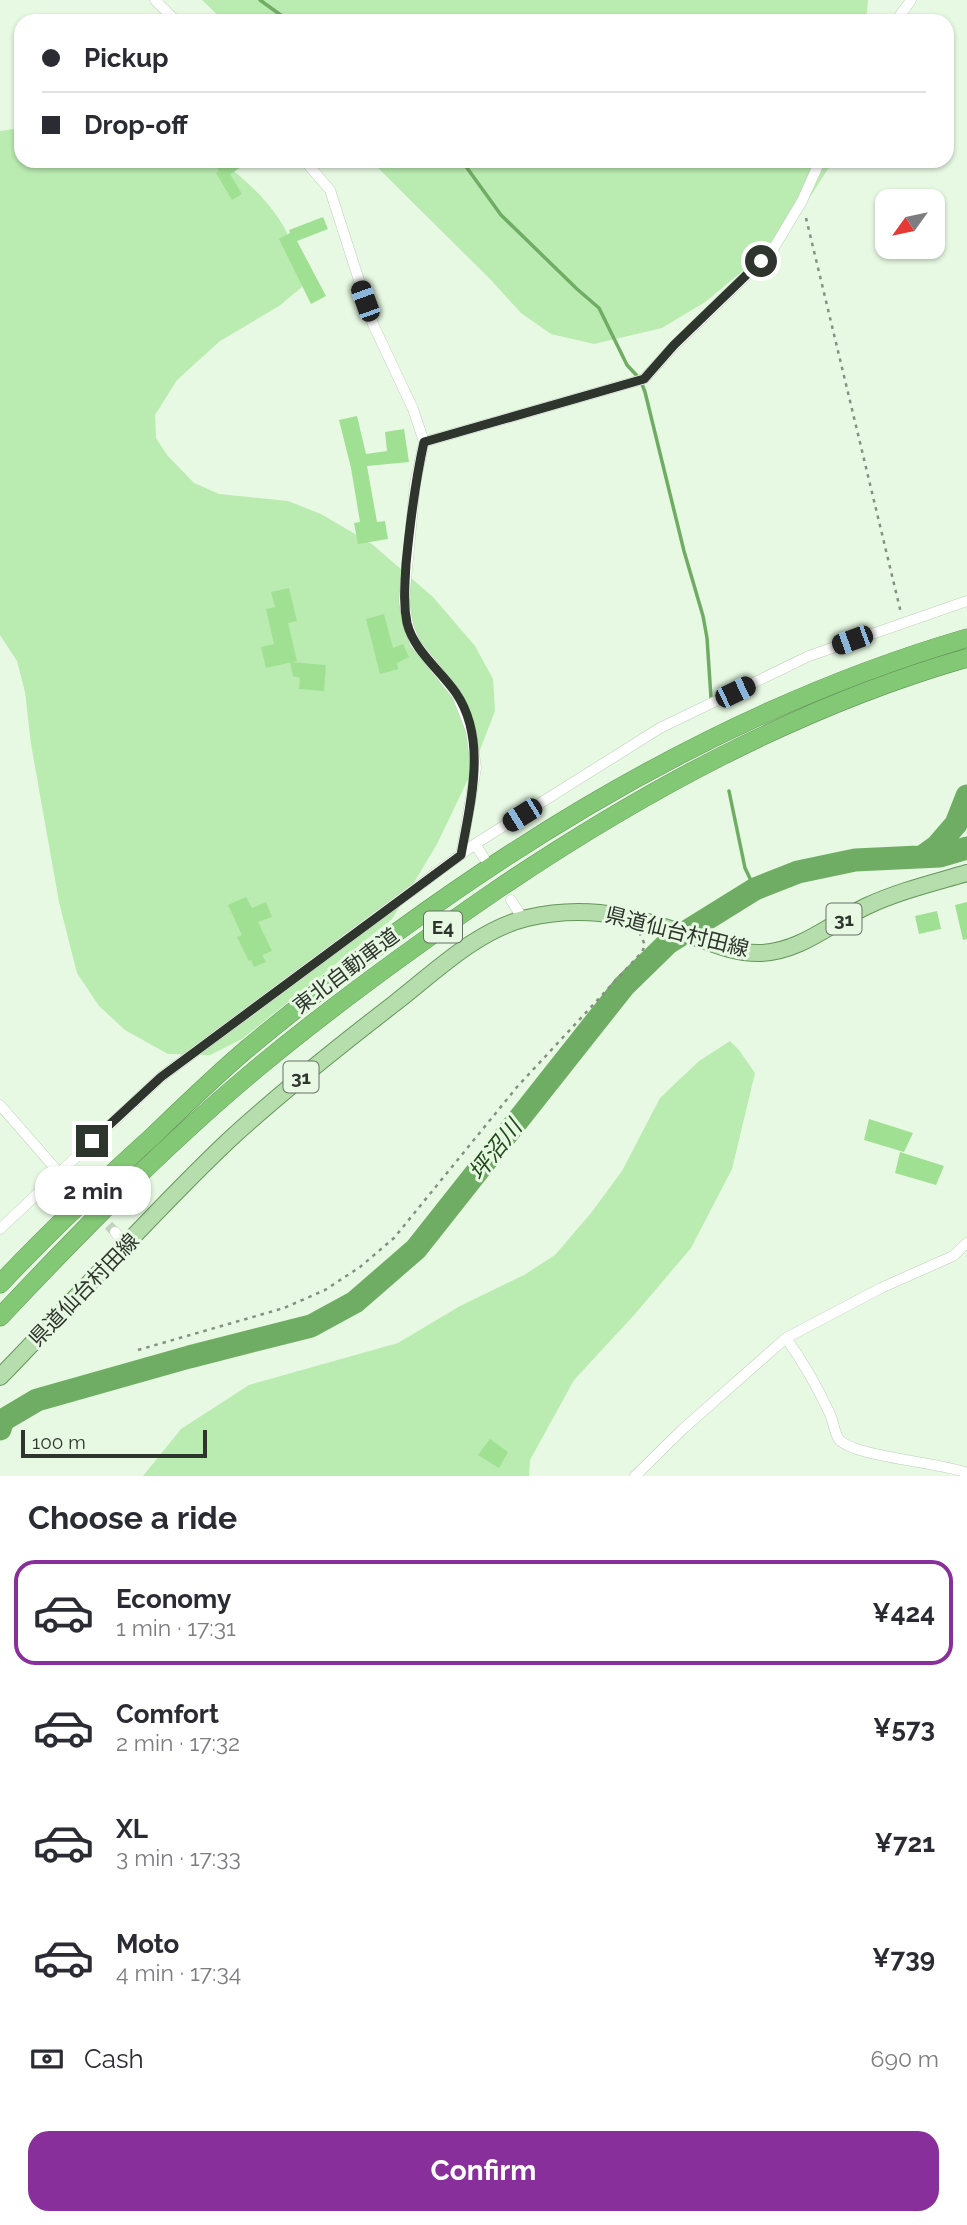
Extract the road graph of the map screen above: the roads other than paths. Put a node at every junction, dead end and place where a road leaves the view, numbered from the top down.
1 (155, 0) edge
2 (169, 14) edge
3 (311, 168) edge
4 (817, 168) edge
5 (424, 442) junction
6 (967, 601) edge
7 (967, 638) edge
8 (967, 658) edge
9 (475, 845) junction
10 (461, 855) junction
11 (484, 858) dead end
12 (967, 873) edge
13 (511, 900) dead end
14 (523, 919) junction
15 (0, 1105) edge
16 (58, 1173) junction
17 (67, 1182) tunnel mouth
18 (0, 1229) edge
19 (115, 1232) tunnel mouth
20 (967, 1243) edge
21 (127, 1245) junction
22 (0, 1284) edge
23 (0, 1317) edge
24 (786, 1338) junction
25 (0, 1377) edge
26 (967, 1473) edge
27 (635, 1476) edge

1 - 2 street
3 - 5 street
4 - 5 street
5 - 10 street
6 - 9 street
7 - 22 highway, 東北自動車道 / E4
8 - 23 highway, 東北自動車道 / E4
9 - 10 street
9 - 11 street
10 - 16 street
12 - 14 main road, 県道仙台村田線 / 31
13 - 14 street
14 - 21 main road, 県道仙台村田線 / 31
15 - 16 street
16 - 17 street
16 - 18 street
19 - 21 street
20 - 24 street
21 - 25 main road, 県道仙台村田線 / 31
24 - 26 street
24 - 27 street

